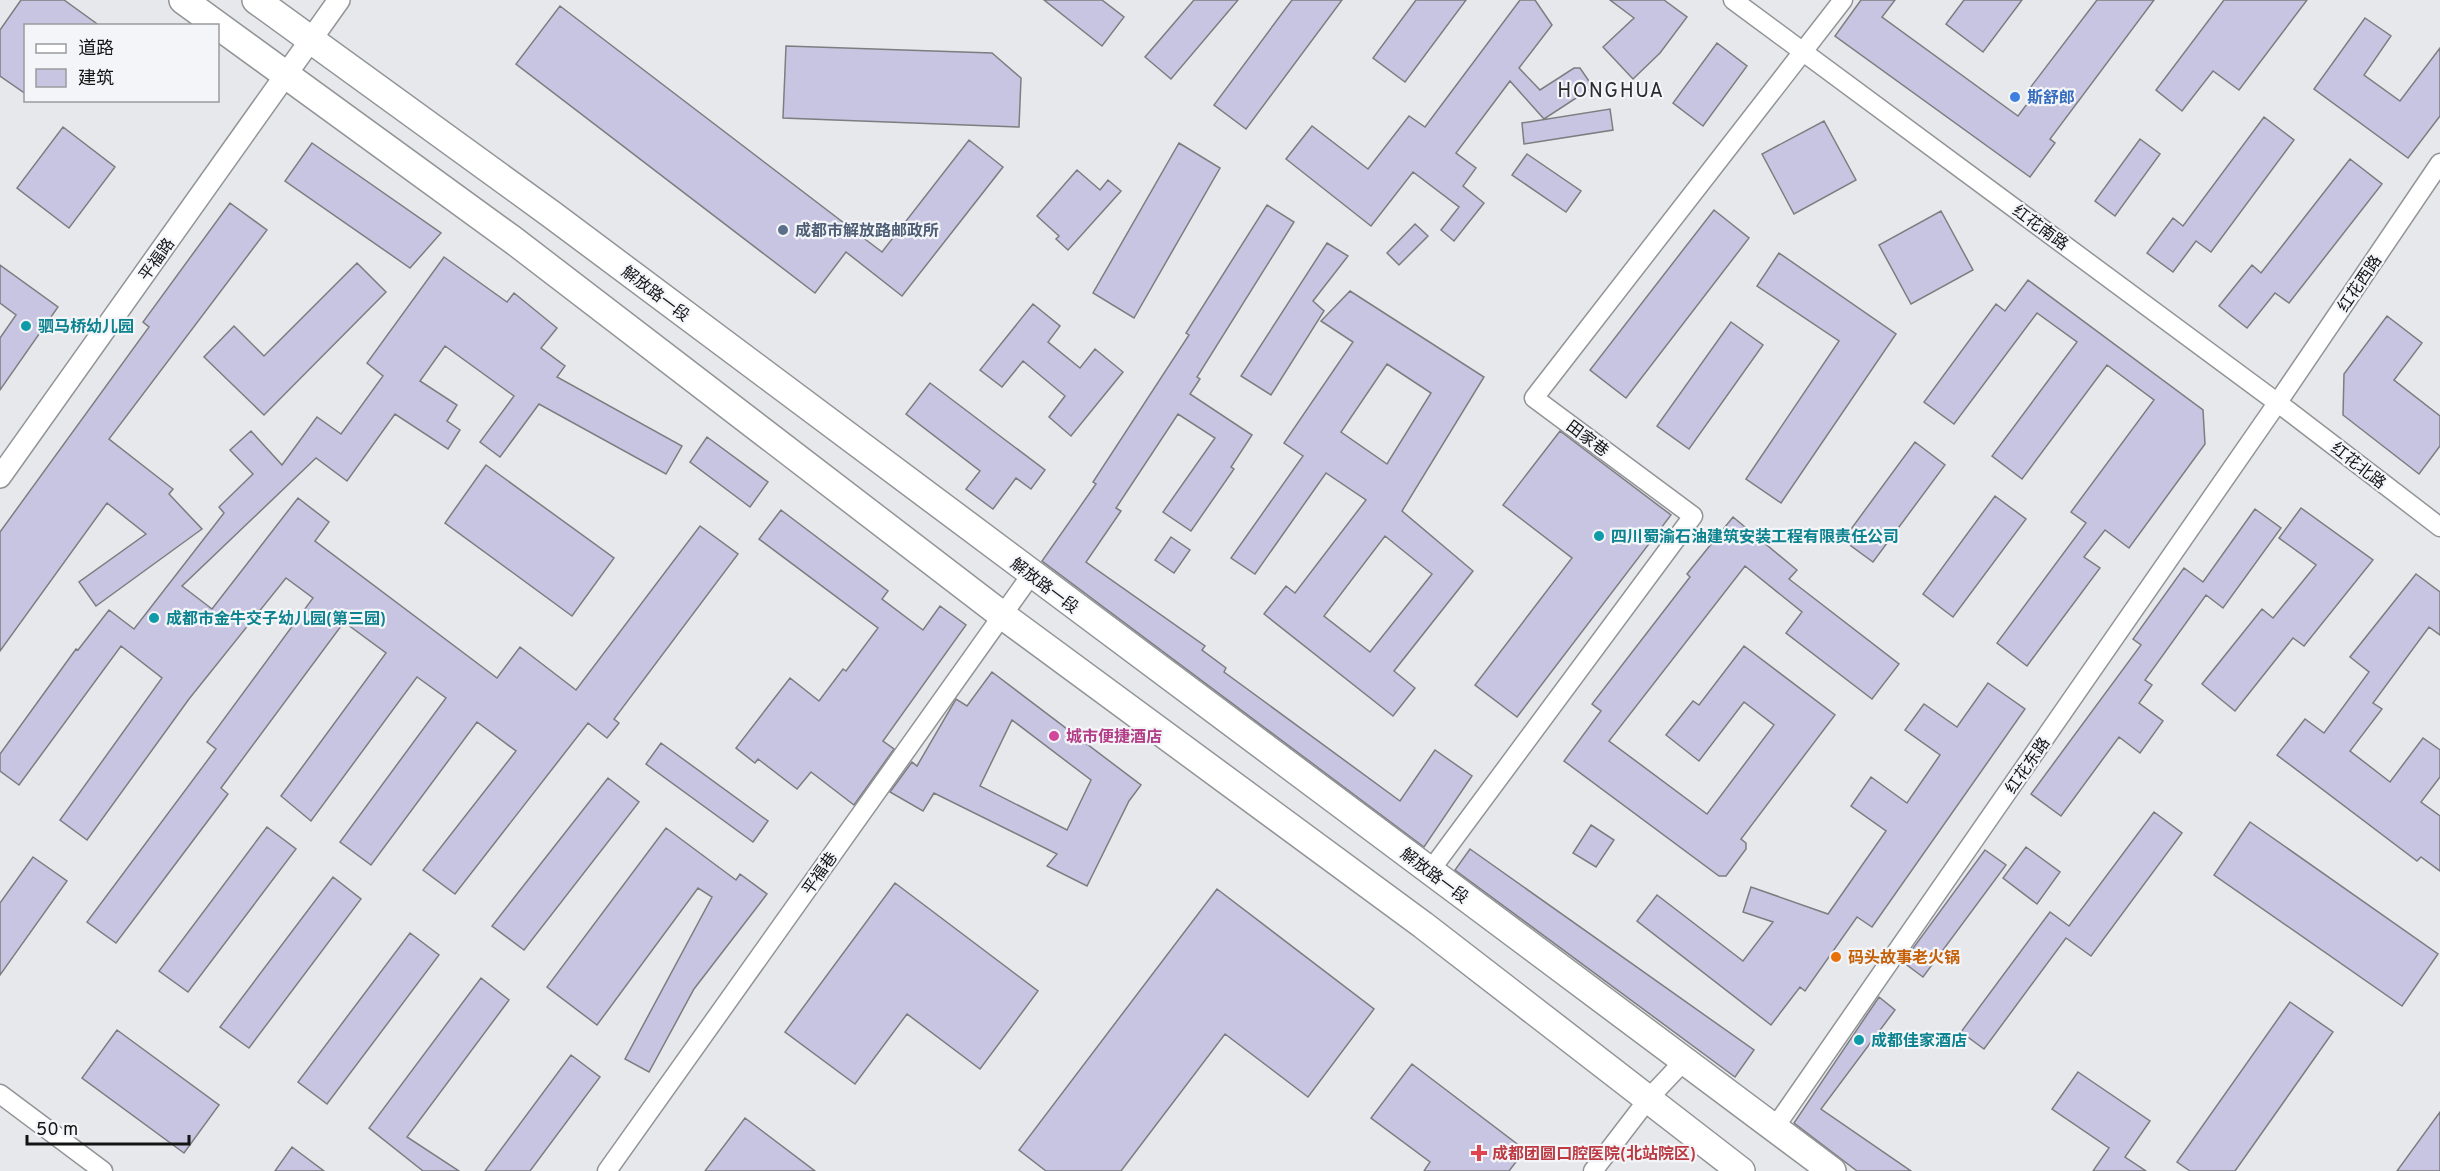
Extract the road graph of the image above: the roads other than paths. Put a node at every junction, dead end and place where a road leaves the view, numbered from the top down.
1 (183, 0) edge
2 (256, 0) edge
3 (339, 0) edge
4 (1733, 0) edge
5 (1843, 0) edge
6 (216, 24) edge
7 (219, 26) edge
8 (312, 40) junction
9 (1803, 52) junction
10 (287, 75) junction
11 (2440, 163) edge
12 (2278, 402) junction
13 (0, 477) edge
14 (2440, 527) edge
15 (1031, 575) junction
16 (1002, 615) junction
17 (1430, 871) junction
18 (1683, 1062) junction
19 (0, 1094) edge
20 (1649, 1098) junction
21 (1775, 1127) junction
22 (103, 1171) edge
23 (607, 1171) edge
24 (1593, 1171) edge
25 (1742, 1171) edge
26 (1832, 1171) edge

1 - 6 main road
2 - 8 main road, 解放路一段
3 - 8 street, 平福路
4 - 9 street, 红花南路
5 - 9 street, 田家巷
7 - 10 main road
8 - 10 street, 平福路
8 - 15 main road, 解放路一段
9 - 12 street, 红花南路
9 - 17 street, 田家巷
10 - 13 street, 平福路
10 - 16 main road
11 - 12 street, 红花西路
12 - 14 street, 红花北路
12 - 21 street, 红花东路
15 - 16 street, 平福巷
15 - 17 main road, 解放路一段
16 - 20 main road
16 - 23 street, 平福巷
17 - 18 main road, 解放路一段
18 - 20 street
18 - 21 main road, 解放路一段
19 - 22 street
20 - 24 street
20 - 25 main road
21 - 26 main road, 解放路一段

